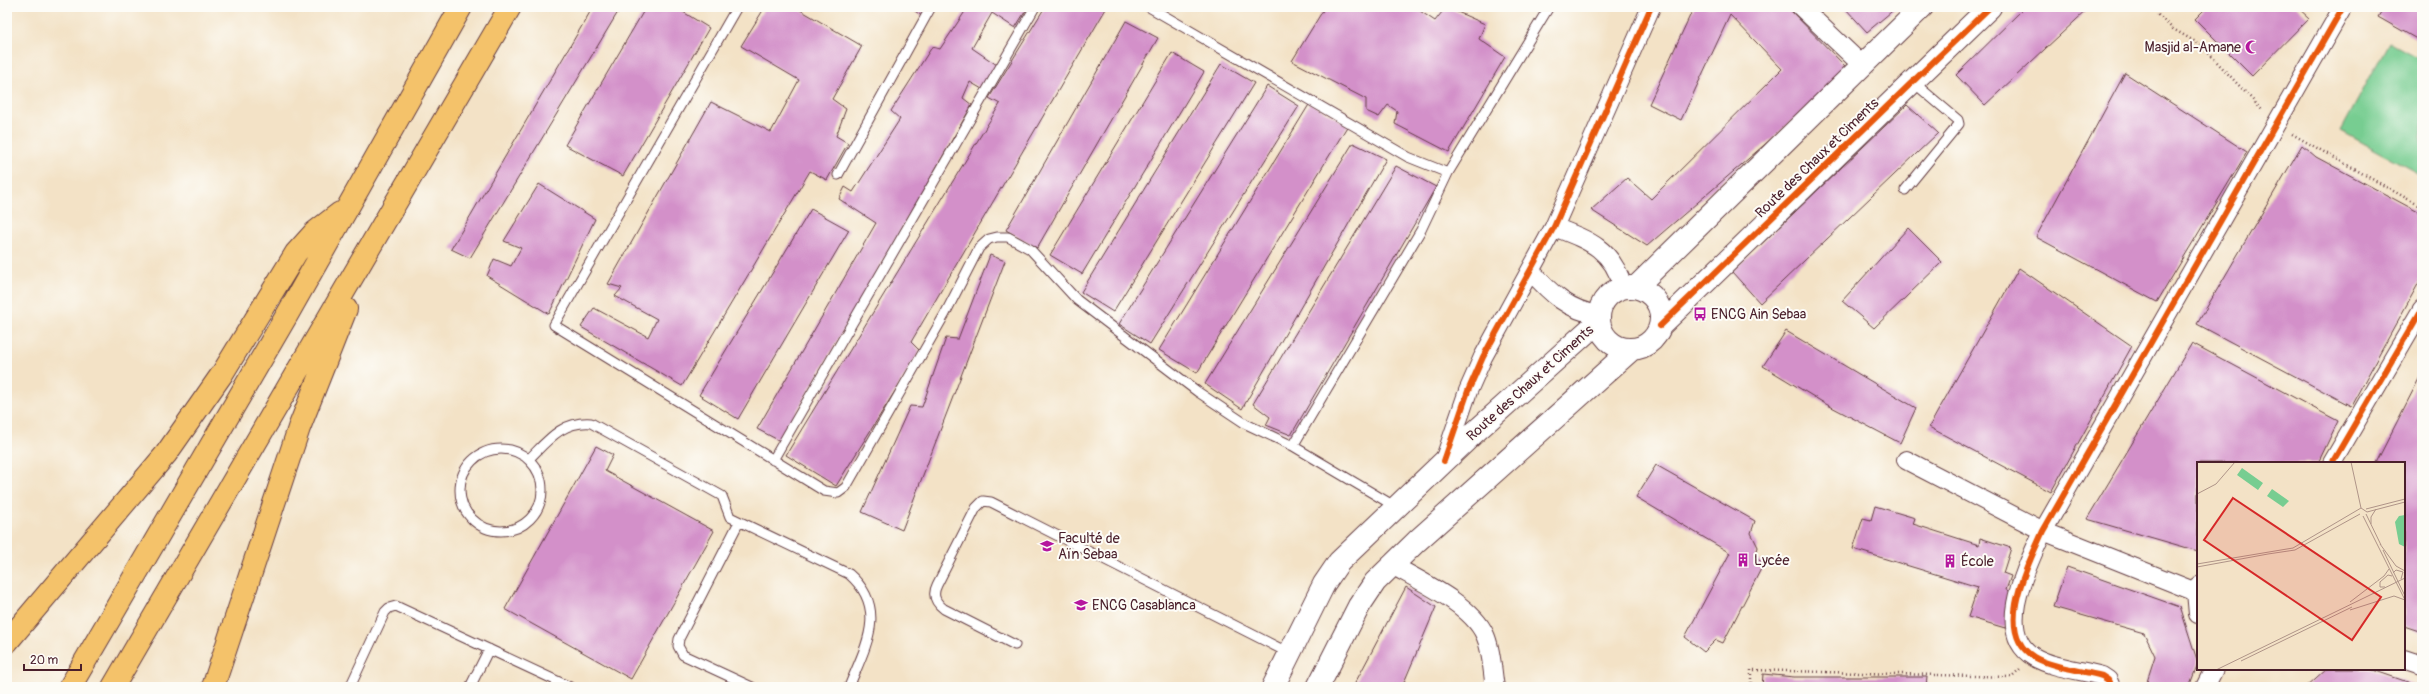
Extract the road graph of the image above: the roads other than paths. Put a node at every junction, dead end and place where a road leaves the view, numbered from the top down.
1 (461, 7) edge
2 (510, 7) edge
3 (737, 7) edge
4 (931, 7) edge
5 (1035, 7) edge
6 (1149, 7) edge
7 (1549, 7) edge
8 (1651, 7) edge
9 (1801, 7) edge
10 (1922, 7) edge
11 (1990, 7) edge
12 (2344, 7) edge
13 (1862, 65) junction
14 (1913, 82) junction
15 (1448, 173) junction
16 (838, 175) dead end
17 (1905, 190) dead end
18 (346, 209) junction
19 (1554, 227) junction
20 (376, 240) junction
21 (1531, 271) junction
22 (1629, 287) junction
23 (2422, 309) edge
24 (1599, 318) junction
25 (1660, 326) junction
26 (1632, 349) junction
27 (1294, 446) junction
28 (529, 459) junction
29 (773, 460) junction
30 (1906, 460) dead end
31 (1444, 461) junction
32 (2333, 462) edge
33 (1396, 506) junction
34 (739, 522) junction
35 (2043, 531) junction
36 (1392, 565) junction
37 (2197, 589) edge
38 (7, 642) edge
39 (1015, 645) dead end
40 (489, 649) junction
41 (1289, 654) junction
42 (2405, 659) edge
43 (2422, 665) edge
44 (2214, 670) edge
45 (70, 687) edge
46 (113, 687) edge
47 (213, 687) edge
48 (350, 687) edge
49 (470, 687) edge
50 (570, 687) edge
51 (752, 687) edge
52 (849, 687) edge
53 (1273, 687) edge
54 (1318, 687) edge
55 (1495, 687) edge
56 (2112, 687) edge
57 (2205, 687) edge

1 - 18 highway
2 - 20 highway
3 - 29 lane
4 - 16 lane
5 - 29 lane
6 - 15 lane
7 - 15 lane
8 - 19 street
9 - 13 street
10 - 13 street
11 - 14 street, Route des Chaux et Ciments
12 - 35 street
13 - 22 street
14 - 17 lane
14 - 25 street, Route des Chaux et Ciments
15 - 27 lane
18 - 38 highway
18 - 45 highway
19 - 21 street
19 - 22 street
20 - 46 highway
20 - 47 highway
21 - 24 street
21 - 31 street
22 - 24 street
22 - 25 street
23 - 32 street
24 - 26 street
24 - 31 street, Route des Chaux et Ciments
25 - 26 street
26 - 36 street
27 - 29 lane
27 - 33 lane
28 - 28 lane
28 - 34 lane
30 - 35 street
31 - 33 street, Route des Chaux et Ciments
33 - 41 street, Route des Chaux et Ciments
34 - 51 lane
34 - 52 lane
35 - 37 street
35 - 56 street
36 - 54 street
36 - 55 street
39 - 41 lane
40 - 48 lane
40 - 49 lane
40 - 50 lane
41 - 53 street, Route des Chaux et Ciments
42 - 43 street
44 - 57 street

